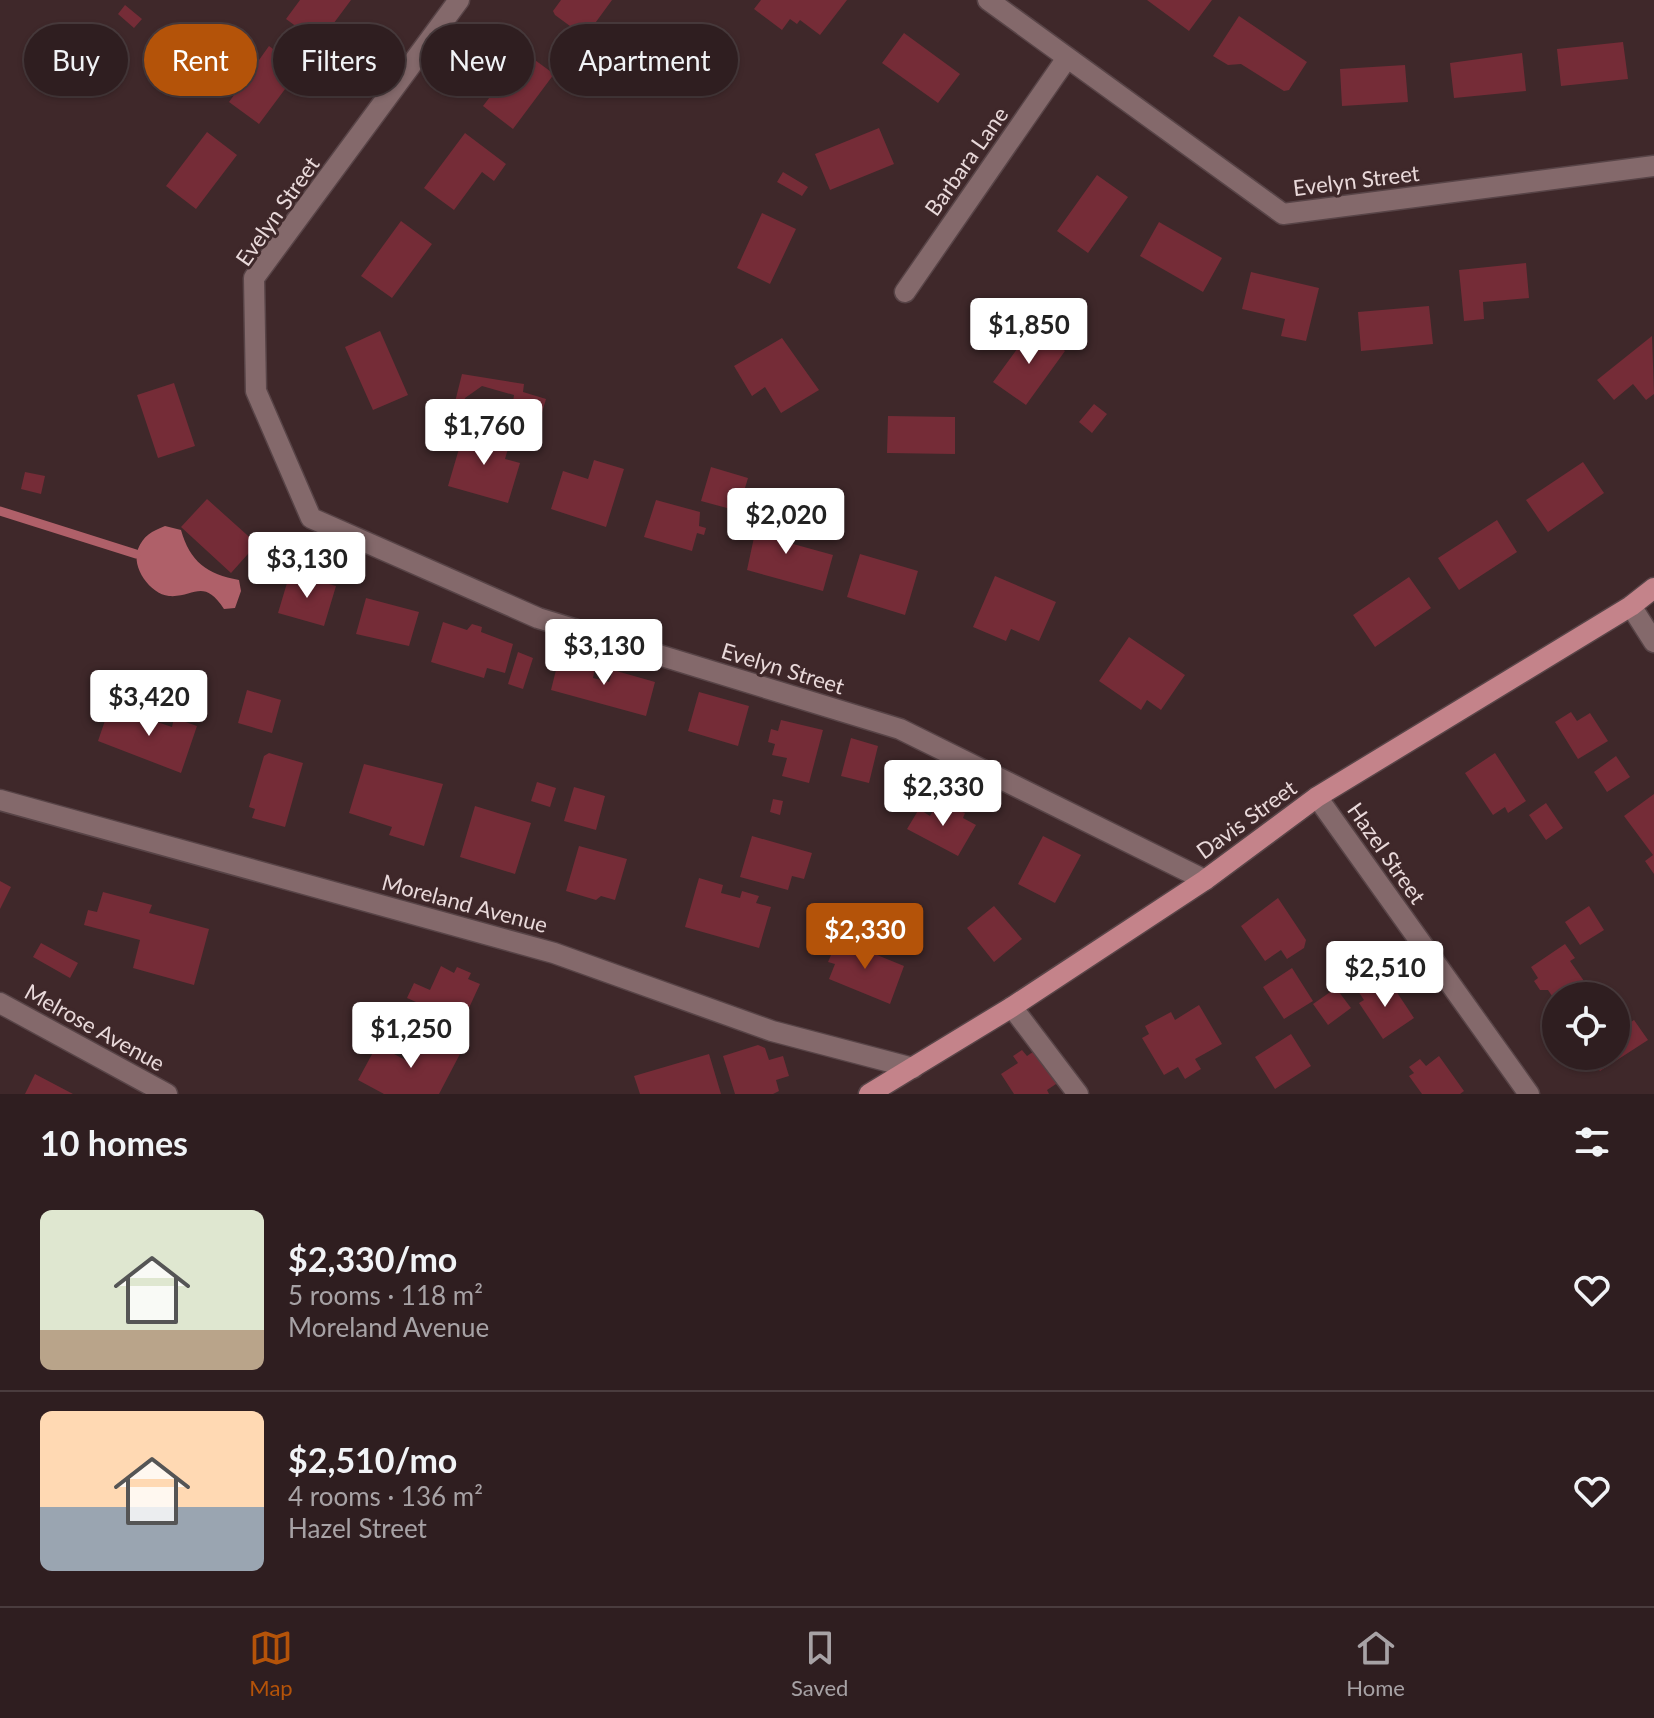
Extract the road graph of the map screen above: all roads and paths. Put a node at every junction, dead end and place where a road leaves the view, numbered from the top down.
1 (459, 0) edge
2 (988, 0) edge
3 (1067, 58) junction
4 (1654, 166) edge
5 (905, 292) dead end
6 (1654, 588) edge
7 (1631, 606) junction
8 (1654, 642) edge
9 (1317, 797) junction
10 (0, 800) edge
11 (1205, 880) junction
12 (0, 1003) edge
13 (1012, 1007) junction
14 (913, 1068) junction
15 (167, 1094) edge
16 (869, 1094) edge
17 (1078, 1094) edge
18 (1529, 1094) edge

1 - 11 street, Evelyn Street
2 - 3 street, Evelyn Street
3 - 4 street, Evelyn Street
3 - 5 street, Barbara Lane
6 - 7 main road, Davis Street
7 - 8 street
7 - 9 main road, Davis Street
9 - 11 main road, Davis Street
9 - 18 street, Hazel Street
10 - 14 street, Moreland Avenue
11 - 13 main road, Davis Street
12 - 15 street, Melrose Avenue
13 - 14 main road, Davis Street
13 - 17 street
14 - 16 main road, Davis Street

